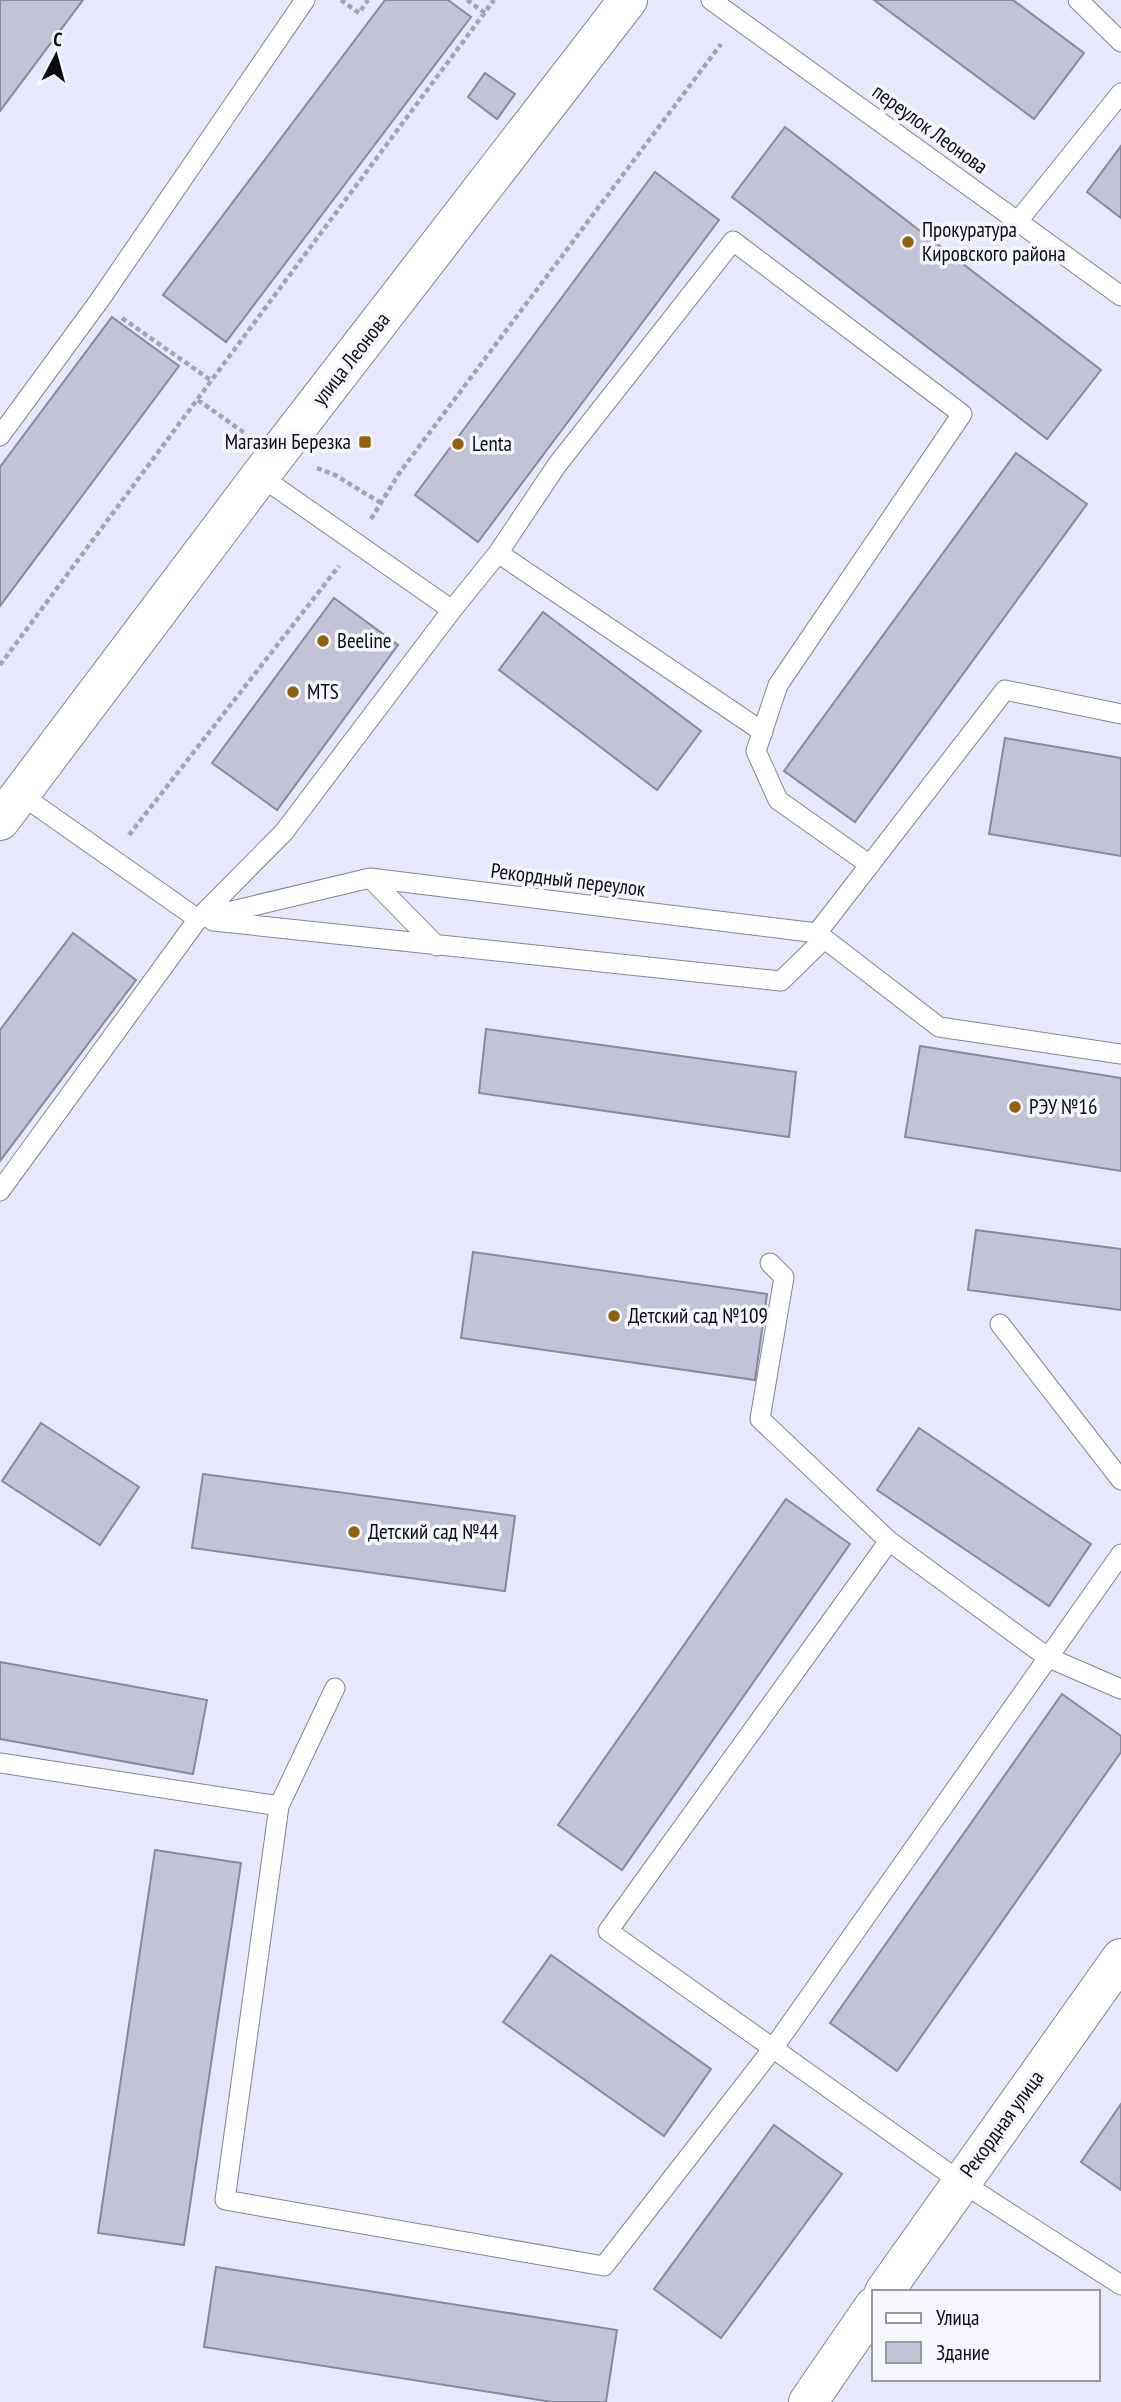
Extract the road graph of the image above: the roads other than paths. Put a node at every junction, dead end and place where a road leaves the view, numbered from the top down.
1 (305, 0) edge
2 (628, 0) edge
3 (711, 0) edge
4 (1078, 0) edge
5 (1121, 42) edge
6 (1121, 93) edge
7 (1018, 221) junction
8 (1121, 296) edge
9 (0, 436) edge
10 (260, 476) junction
11 (498, 553) junction
12 (452, 610) junction
13 (1121, 714) edge
14 (763, 732) junction
15 (10, 808) edge
16 (870, 865) junction
17 (370, 878) junction
18 (198, 919) junction
19 (820, 936) junction
20 (437, 946) junction
21 (1121, 1054) edge
22 (0, 1191) edge
23 (770, 1263) dead end
24 (1000, 1324) dead end
25 (1121, 1480) edge
26 (889, 1541) junction
27 (1121, 1554) edge
28 (1047, 1657) junction
29 (335, 1688) dead end
30 (1121, 1689) edge
31 (0, 1763) edge
32 (279, 1806) junction
33 (1121, 1958) edge
34 (774, 2047) junction
35 (961, 2182) junction
36 (1121, 2285) edge
37 (885, 2290) edge
38 (872, 2309) edge
39 (808, 2402) edge

1 - 9 lane
2 - 10 street, улица Леонова
3 - 7 lane, переулок Леонова
4 - 5 lane
6 - 7 lane
7 - 8 lane, переулок Леонова
10 - 12 lane
10 - 15 street, улица Леонова
11 - 12 lane
11 - 14 lane
11 - 14 lane
12 - 18 lane
13 - 16 lane
14 - 16 lane
15 - 18 lane
16 - 19 lane
17 - 18 lane, Рекордный переулок
17 - 19 lane, Рекордный переулок
17 - 20 lane
18 - 20 lane
18 - 22 lane
19 - 20 lane
19 - 21 lane
23 - 26 lane
24 - 25 lane
26 - 28 lane
26 - 34 lane
27 - 28 lane
28 - 30 lane
28 - 34 lane
29 - 32 lane
31 - 32 lane
32 - 34 lane
33 - 35 street, Рекордная улица
34 - 35 lane
35 - 36 lane
35 - 37 street, Рекордная улица
38 - 39 street

